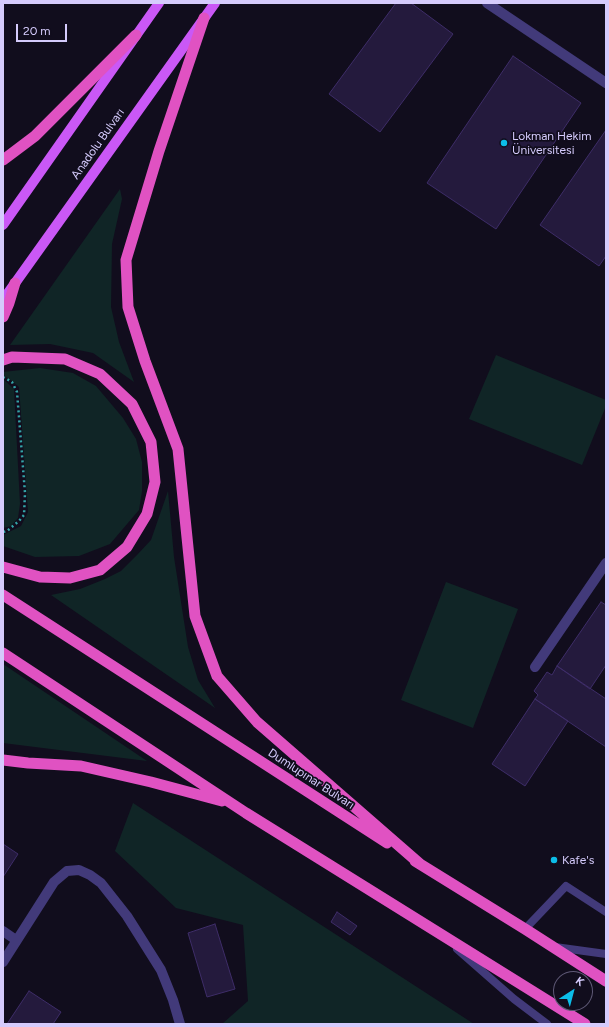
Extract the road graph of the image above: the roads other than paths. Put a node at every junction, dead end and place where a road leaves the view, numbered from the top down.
1 (159, 3) edge
2 (215, 3) edge
3 (487, 3) edge
4 (204, 18) junction
5 (136, 34) junction
6 (606, 83) edge
7 (3, 160) edge
8 (3, 225) edge
9 (15, 283) junction
10 (3, 300) edge
11 (3, 317) edge
12 (3, 360) edge
13 (606, 563) edge
14 (3, 567) edge
15 (3, 595) edge
16 (3, 653) edge
17 (536, 667) dead end
18 (3, 760) edge
19 (232, 803) junction
20 (420, 864) junction
21 (606, 912) edge
22 (525, 929) junction
23 (3, 931) edge
24 (437, 931) junction
25 (16, 940) junction
26 (554, 947) junction
27 (606, 954) edge
28 (3, 962) edge
29 (606, 981) edge
30 (180, 1024) edge
31 (548, 1024) edge
32 (585, 1024) edge

1 - 5 main road
2 - 4 main road, Anadolu Bulvarı
3 - 6 street
4 - 9 main road, Anadolu Bulvarı
4 - 20 highway
5 - 7 highway
5 - 8 main road
9 - 10 main road, Anadolu Bulvarı
9 - 11 highway
12 - 14 highway
13 - 17 street
15 - 20 highway, Dumlupınar Bulvarı
16 - 19 highway
18 - 19 highway
19 - 24 highway
20 - 22 highway, Dumlupınar Bulvarı
21 - 22 lane
22 - 26 highway, Dumlupınar Bulvarı
23 - 25 street
24 - 31 lane
24 - 32 highway
25 - 28 street
25 - 30 street
26 - 27 lane
26 - 29 highway, Dumlupınar Bulvarı

